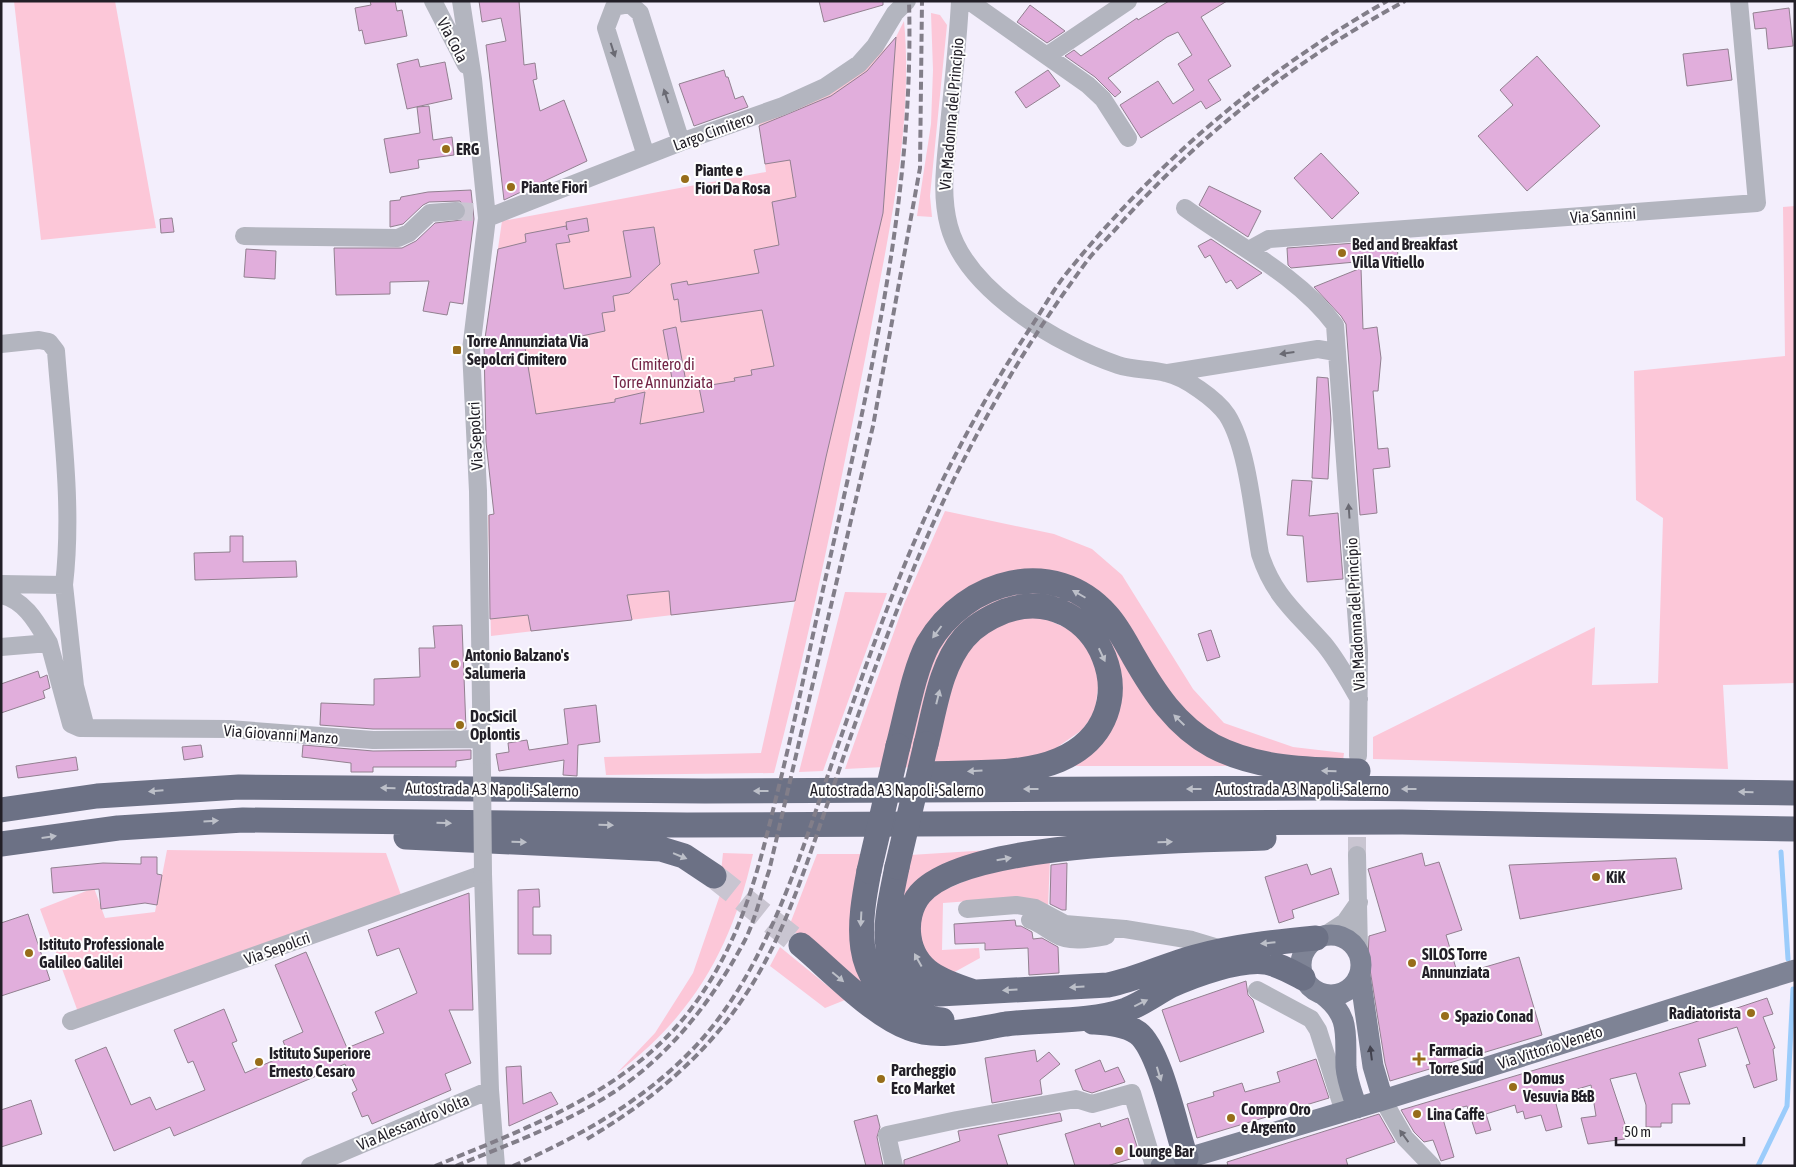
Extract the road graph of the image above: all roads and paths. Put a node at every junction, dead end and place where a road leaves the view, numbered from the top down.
1 (433, 1) edge
2 (461, 1) edge
3 (908, 1) edge
4 (960, 1) edge
5 (969, 1) edge
6 (1128, 1) edge
7 (1739, 1) edge
8 (1048, 55) junction
9 (474, 79) junction
10 (1128, 138) dead end
11 (681, 142) junction
12 (646, 156) junction
13 (1185, 208) dead end
14 (476, 213) junction
15 (244, 236) dead end
16 (1249, 250) junction
17 (1, 344) edge
18 (1336, 352) junction
19 (1168, 373) junction
20 (1, 584) edge
21 (64, 585) junction
22 (1, 595) edge
23 (49, 643) junction
24 (1, 648) edge
25 (1359, 699) junction
26 (83, 728) junction
27 (482, 739) junction
28 (1358, 756) dead end
29 (1586, 789) junction
30 (809, 791) junction
31 (1795, 793) edge
32 (1, 810) edge
33 (297, 821) junction
34 (1402, 822) junction
35 (1795, 829) edge
36 (1, 844) edge
37 (1357, 856) tunnel mouth
38 (483, 874) junction
39 (714, 876) tunnel mouth
40 (1359, 902) junction
41 (967, 909) dead end
42 (1030, 920) dead end
43 (1125, 929) junction
44 (1320, 937) junction
45 (801, 945) tunnel mouth
46 (1222, 950) junction
47 (1359, 952) junction
48 (1795, 970) edge
49 (1360, 975) junction
50 (1312, 986) junction
51 (1257, 990) dead end
52 (974, 992) junction
53 (71, 1021) dead end
54 (1068, 1021) junction
55 (1007, 1024) junction
56 (490, 1090) junction
57 (1383, 1100) junction
58 (1351, 1110) junction
59 (1186, 1158) junction
60 (894, 1164) edge
61 (310, 1166) edge
62 (496, 1166) edge
63 (1154, 1166) edge
64 (1161, 1166) edge
65 (1432, 1166) edge

1 - 9 street, Via Cola
2 - 9 street, Via Sepolcri
3 - 11 street, Largo Cimitero
4 - 19 street, Via Madonna del Principio
5 - 8 street
6 - 8 street
7 - 16 street, Via Sannini
8 - 10 street
9 - 14 street, Via Sepolcri
11 - 12 street, Largo Cimitero
11 -> 12 street
12 - 14 street, Largo Cimitero
13 - 16 street, Via Madonna del Principio
14 - 15 street, Largo Cimitero
14 - 27 street, Via Sepolcri
16 - 18 street, Via Madonna del Principio
17 - 21 street
18 -> 19 street
25 -> 18 street, Via Madonna del Principio
19 - 25 street, Via Madonna del Principio
20 - 21 street
21 - 26 street
22 - 23 street
23 - 24 street
23 - 26 street
25 - 28 street
26 - 27 street, Via Giovanni Manzo
27 - 38 street, Via Sepolcri, bridge
29 -> 30 highway, Autostrada A3 Napoli-Salerno
31 -> 29 highway, Autostrada A3 Napoli-Salerno
29 -> 55 highway, bridge
30 -> 32 highway, Autostrada A3 Napoli-Salerno
52 -> 30 highway, bridge
33 -> 34 highway, Autostrada A3 Napoli-Salerno
36 -> 33 highway, Autostrada A3 Napoli-Salerno
33 -> 39 highway
34 - 35 highway, Autostrada A3 Napoli-Salerno
52 -> 34 highway
37 - 40 street
38 - 53 street, Via Sepolcri
38 - 56 street, Via Sepolcri
40 - 44 street
40 - 47 street
41 - 43 street
42 - 43 street
43 - 46 street
44 -> 46 highway
44 - 47 main road
44 - 50 main road
45 -> 55 highway
46 -> 52 highway
47 - 49 main road
48 - 57 main road, Via Vittorio Veneto
49 - 50 main road
57 -> 49 main road
54 -> 50 highway
50 - 58 main road
51 - 58 street
54 - 55 highway
54 -> 59 highway
56 - 61 street, Via Alessandro Volta
56 - 62 street, Via Sepolcri
57 - 58 main road, Via Vittorio Veneto
65 -> 57 street
58 - 59 main road, Via Vittorio Veneto
59 - 64 main road, Via Vittorio Veneto
60 - 63 street

